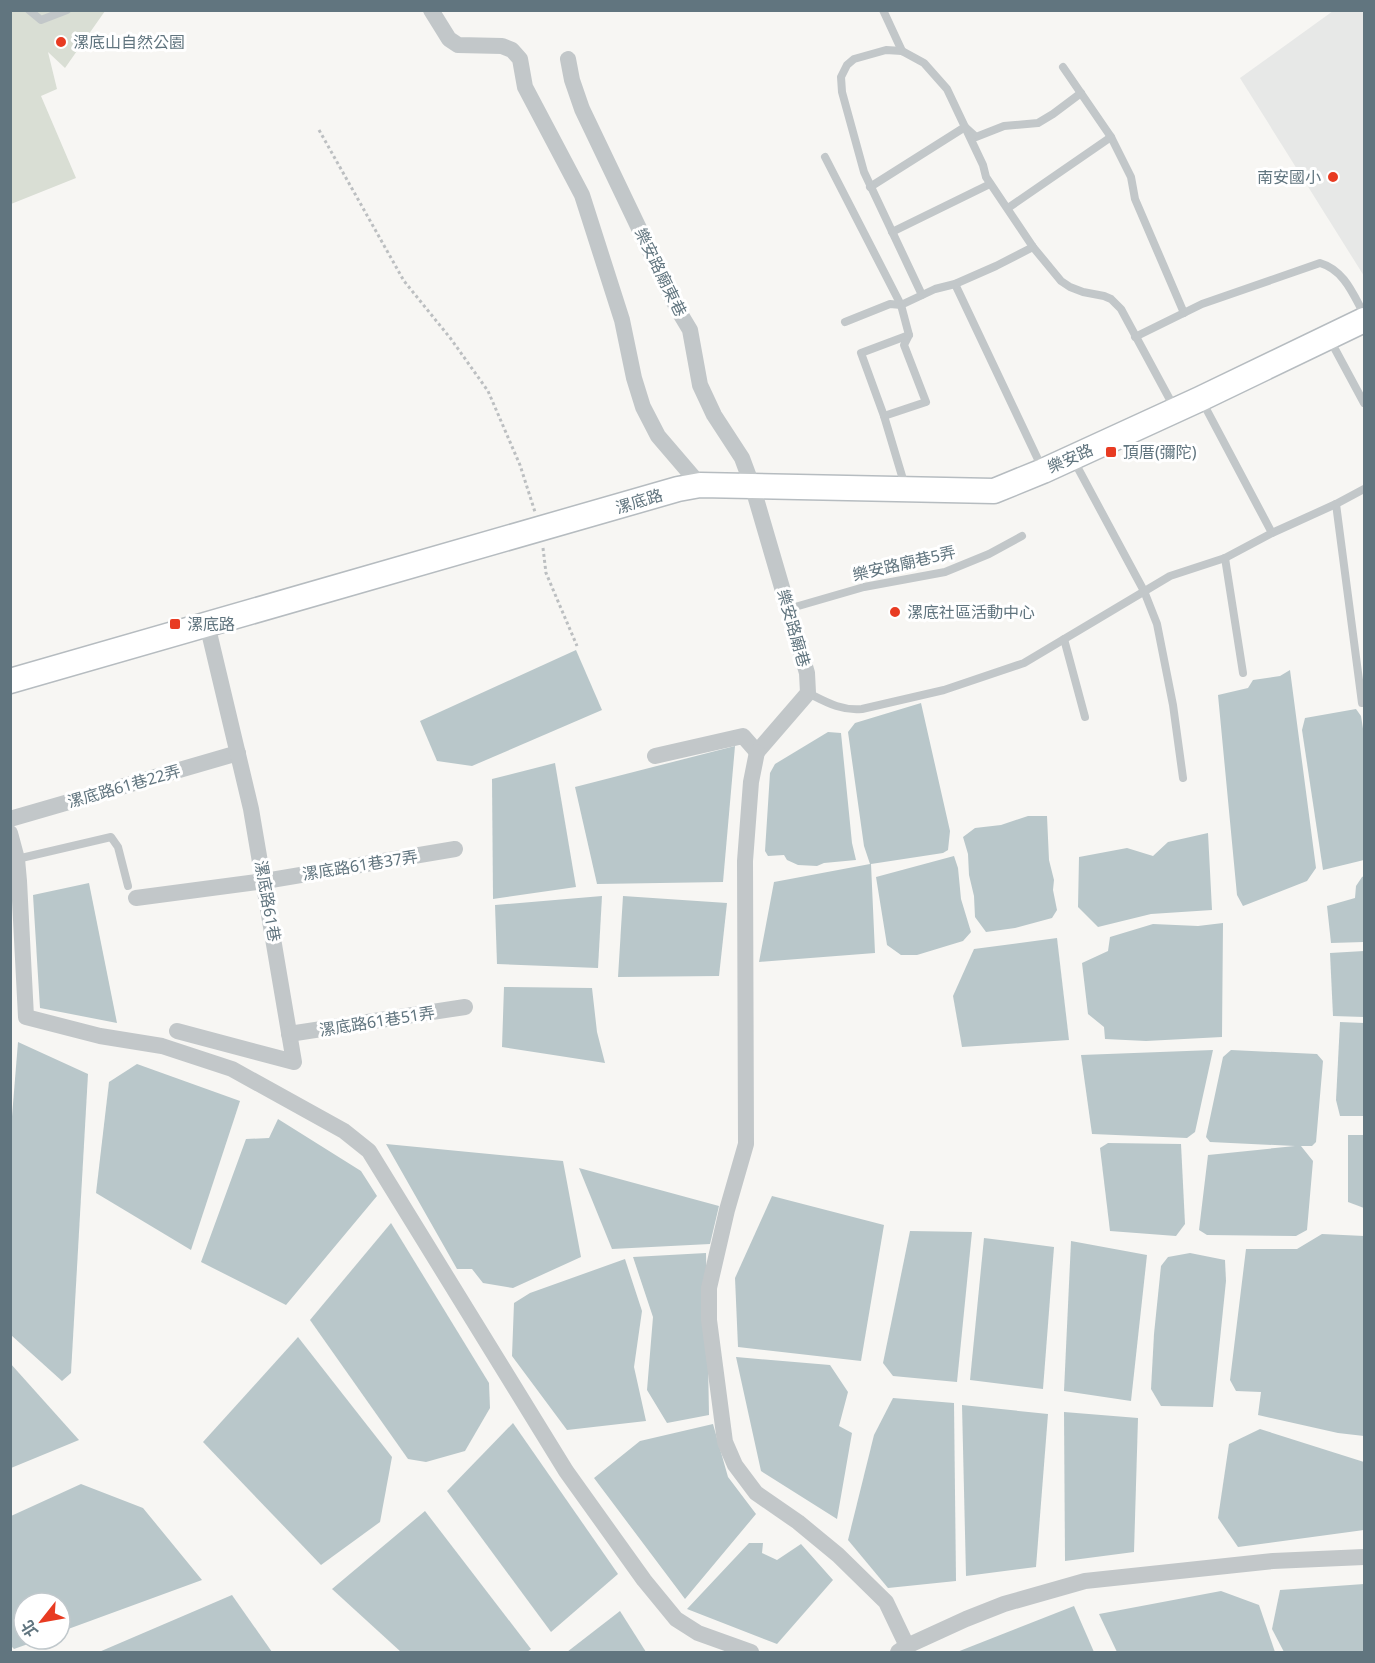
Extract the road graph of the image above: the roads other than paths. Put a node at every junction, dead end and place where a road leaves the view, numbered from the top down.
1 (29, 10) edge
2 (67, 10) edge
3 (431, 10) edge
4 (883, 10) edge
5 (902, 51) junction
6 (568, 59) dead end
7 (1063, 67) dead end
8 (1081, 93) junction
9 (965, 127) junction
10 (1111, 137) junction
11 (825, 157) dead end
12 (990, 184) junction
13 (870, 187) junction
14 (1008, 208) junction
15 (892, 232) junction
16 (1033, 247) junction
17 (955, 284) junction
18 (922, 295) junction
19 (901, 305) junction
20 (1184, 313) junction
21 (1365, 314) edge
22 (1365, 320) edge
23 (845, 322) dead end
24 (909, 335) junction
25 (1135, 337) junction
26 (1329, 338) junction
27 (1200, 399) junction
28 (1365, 403) edge
29 (1175, 409) junction
30 (884, 416) junction
31 (1072, 458) junction
32 (1043, 471) junction
33 (700, 485) junction
34 (752, 485) junction
35 (1365, 489) edge
36 (906, 490) junction
37 (1336, 504) junction
38 (1272, 533) junction
39 (1022, 536) dead end
40 (1226, 558) junction
41 (1144, 591) junction
42 (788, 609) junction
43 (207, 624) junction
44 (1064, 639) junction
45 (1243, 673) dead end
46 (10, 681) edge
47 (808, 693) junction
48 (1362, 703) dead end
49 (1085, 717) dead end
50 (238, 753) junction
51 (757, 753) junction
52 (654, 756) dead end
53 (1184, 778) dead end
54 (10, 819) edge
55 (10, 833) edge
56 (455, 849) dead end
57 (17, 859) junction
58 (265, 881) junction
59 (132, 892) joint
60 (465, 1007) dead end
61 (177, 1031) dead end
62 (290, 1034) junction
63 (1365, 1557) edge
64 (902, 1649) edge
65 (751, 1653) edge

1 - 2 lane
3 - 33 street
4 - 5 lane
5 - 9 lane
5 - 13 lane
6 - 34 street, 樂安路廟東巷
7 - 8 lane
8 - 9 lane
8 - 10 lane
9 - 12 lane
9 - 13 lane
10 - 14 lane
10 - 20 lane
11 - 19 lane
12 - 14 lane
12 - 15 lane
13 - 15 lane
14 - 16 lane
15 - 18 lane
16 - 17 lane
16 - 25 lane
17 - 18 lane
17 - 32 lane
18 - 19 lane
19 - 23 lane
19 - 24 lane
20 - 21 lane
20 - 25 lane
22 - 26 street, 樂安路
24 - 30 lane
24 - 30 lane
25 - 29 lane
26 - 27 street, 樂安路
26 - 28 lane
27 - 29 street, 樂安路
27 - 38 lane
29 - 31 street, 樂安路
30 - 36 lane
31 - 32 street, 樂安路
31 - 41 lane
32 - 36 street, 樂安路
33 - 34 street, 漯底路
33 - 43 street, 漯底路
34 - 36 street, 樂安路
34 - 42 street, 樂安路廟巷
35 - 37 lane
37 - 38 lane
37 - 48 lane
38 - 40 lane
39 - 42 lane, 樂安路廟巷5弄
40 - 41 lane
40 - 45 lane
41 - 44 lane
41 - 53 lane
42 - 47 street, 樂安路廟巷
43 - 46 street, 漯底路
43 - 50 street, 漯底路61巷
44 - 47 lane
44 - 49 lane
47 - 51 street
50 - 54 street, 漯底路61巷22弄
50 - 58 street, 漯底路61巷
51 - 52 street
51 - 64 street
55 - 57 street
56 - 58 street, 漯底路61巷37弄
57 - 59 lane
57 - 65 street
58 - 59 street, 漯底路61巷37弄
58 - 62 street, 漯底路61巷
60 - 62 street, 漯底路61巷51弄
61 - 62 street, 漯底路61巷
63 - 64 street

